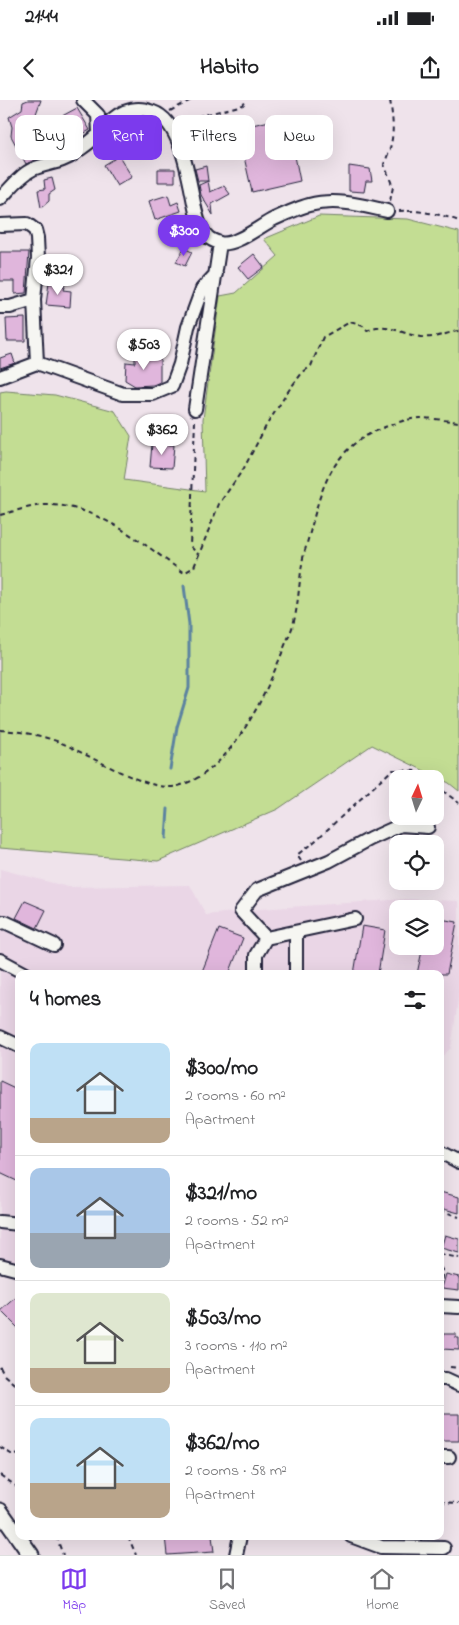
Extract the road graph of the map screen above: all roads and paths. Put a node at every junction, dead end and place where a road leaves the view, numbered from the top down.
1 (83, 100) edge
2 (191, 100) edge
3 (247, 100) edge
4 (390, 100) edge
5 (98, 115) edge
6 (119, 115) edge
7 (157, 115) edge
8 (162, 118) edge
9 (165, 119) junction
10 (93, 140) edge
11 (0, 199) edge
12 (387, 211) junction
13 (459, 221) edge
14 (3, 227) edge
15 (220, 243) junction
16 (216, 274) junction
17 (34, 300) junction
18 (0, 307) edge
19 (459, 331) edge
20 (38, 364) junction
21 (0, 378) edge
22 (195, 409) joint
23 (459, 422) edge
24 (0, 515) edge
25 (198, 554) junction
26 (0, 730) edge
27 (389, 773) edge
28 (444, 792) edge
29 (459, 803) edge
30 (428, 827) dead end
31 (307, 870) junction
32 (355, 919) dead end
33 (0, 923) edge
34 (296, 932) junction
35 (266, 938) junction
36 (54, 945) dead end
37 (0, 960) edge
38 (19, 970) edge
39 (256, 970) edge
40 (296, 970) edge
41 (0, 1037) edge
42 (15, 1044) edge
43 (444, 1154) edge
44 (459, 1162) edge
45 (444, 1211) edge
46 (459, 1217) edge
47 (0, 1222) edge
48 (15, 1224) edge
49 (444, 1255) edge
50 (459, 1258) edge
51 (0, 1265) edge
52 (15, 1269) edge
53 (444, 1306) edge
54 (459, 1307) edge
55 (0, 1367) edge
56 (444, 1379) edge
57 (15, 1385) edge
58 (459, 1385) edge
59 (0, 1447) edge
60 (15, 1454) edge
61 (0, 1475) edge
62 (15, 1485) edge
63 (444, 1502) edge
64 (459, 1503) edge
65 (0, 1511) edge
66 (15, 1531) edge
67 (22, 1540) edge
68 (57, 1540) edge
69 (130, 1540) edge
70 (239, 1540) edge
71 (362, 1540) edge
72 (444, 1548) dead end
73 (31, 1555) edge
74 (63, 1555) edge
75 (136, 1555) edge
76 (236, 1555) edge

1 - 5 street
2 - 9 path
3 - 9 path
4 - 12 path
6 - 7 street
8 - 9 street
9 - 15 street
10 - 11 street
12 - 13 path
12 - 15 street
14 - 17 street
15 - 16 street
16 - 20 street
16 - 22 street
17 - 18 street
17 - 20 street
19 - 25 path
20 - 21 street
22 - 25 path
23 - 26 path
24 - 25 path
27 - 31 path
28 - 29 path
30 - 31 street
31 - 35 street
32 - 34 street
33 - 36 street
34 - 35 street
34 - 40 street
35 - 39 street
37 - 38 street
41 - 42 street
43 - 44 street
45 - 46 path
47 - 48 street
49 - 50 path
51 - 52 street
53 - 54 street
55 - 57 path
56 - 58 street
59 - 60 path
61 - 62 path
63 - 64 path
65 - 66 main road
67 - 73 main road
68 - 74 path
69 - 75 path
70 - 76 street
71 - 72 street

